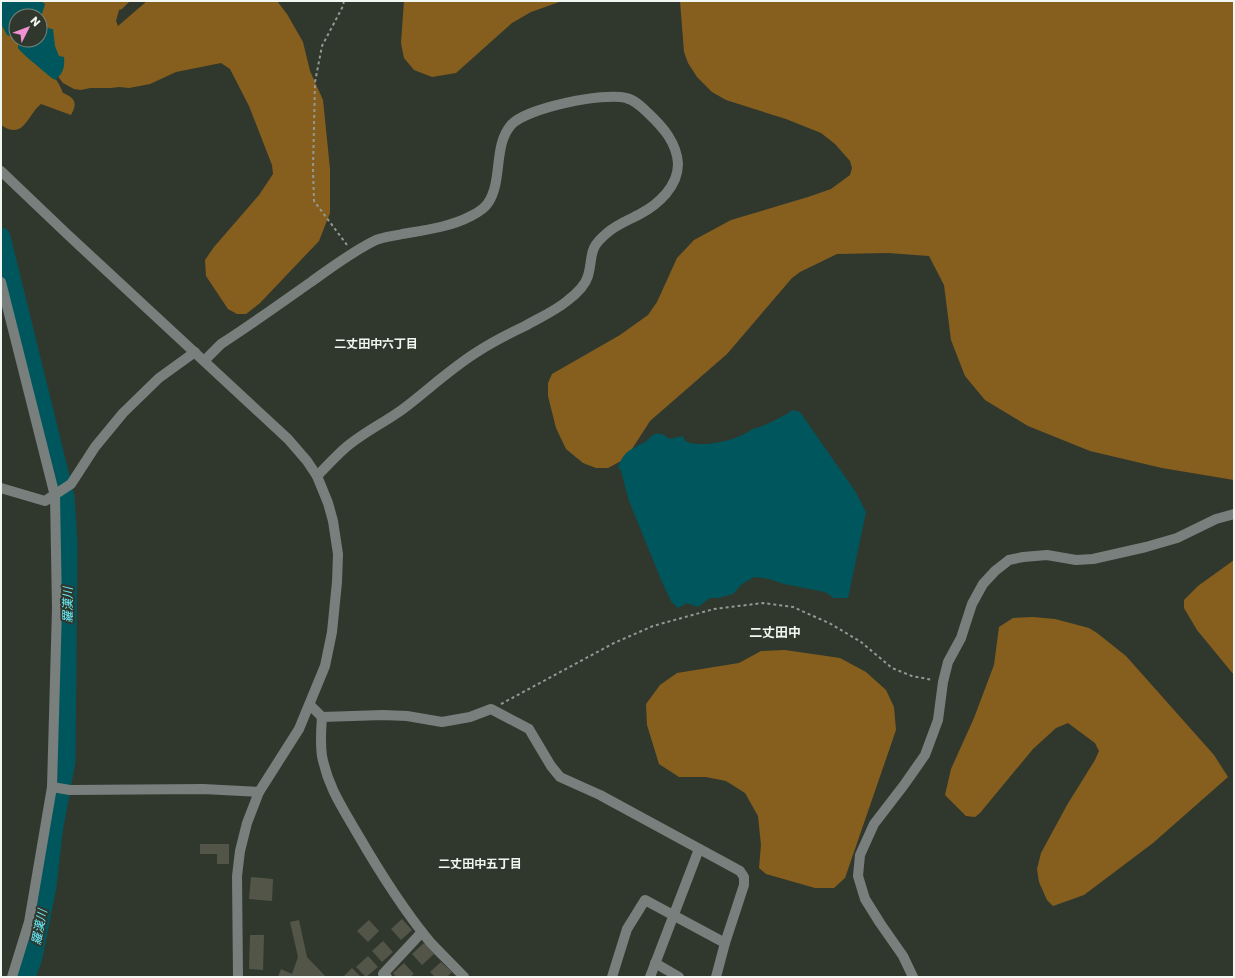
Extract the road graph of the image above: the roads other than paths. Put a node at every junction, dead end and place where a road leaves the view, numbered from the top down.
1 (1, 171) edge
2 (1, 282) edge
3 (195, 352) junction
4 (204, 361) junction
5 (317, 476) junction
6 (1, 488) edge
7 (55, 496) junction
8 (1234, 514) edge
9 (310, 705) junction
10 (322, 717) junction
11 (52, 787) junction
12 (259, 792) junction
13 (699, 849) junction
14 (674, 916) junction
15 (422, 932) junction
16 (724, 943) junction
17 (656, 963) junction
18 (12, 977) edge
19 (238, 977) edge
20 (387, 977) edge
21 (464, 977) edge
22 (612, 977) edge
23 (650, 977) edge
24 (680, 977) edge
25 (716, 977) edge
26 (913, 977) edge

1 - 3 street
2 - 7 street
3 - 4 street
3 - 7 street
4 - 5 street
4 - 5 street
5 - 9 street
6 - 7 street
7 - 11 street
8 - 26 street
9 - 10 street
9 - 12 street
10 - 13 street
10 - 15 street
11 - 12 street
11 - 18 street
12 - 19 street
13 - 14 street
13 - 16 street
14 - 16 street
14 - 17 street
14 - 22 street
15 - 20 street
15 - 21 street
16 - 25 street
17 - 23 street
17 - 24 street

